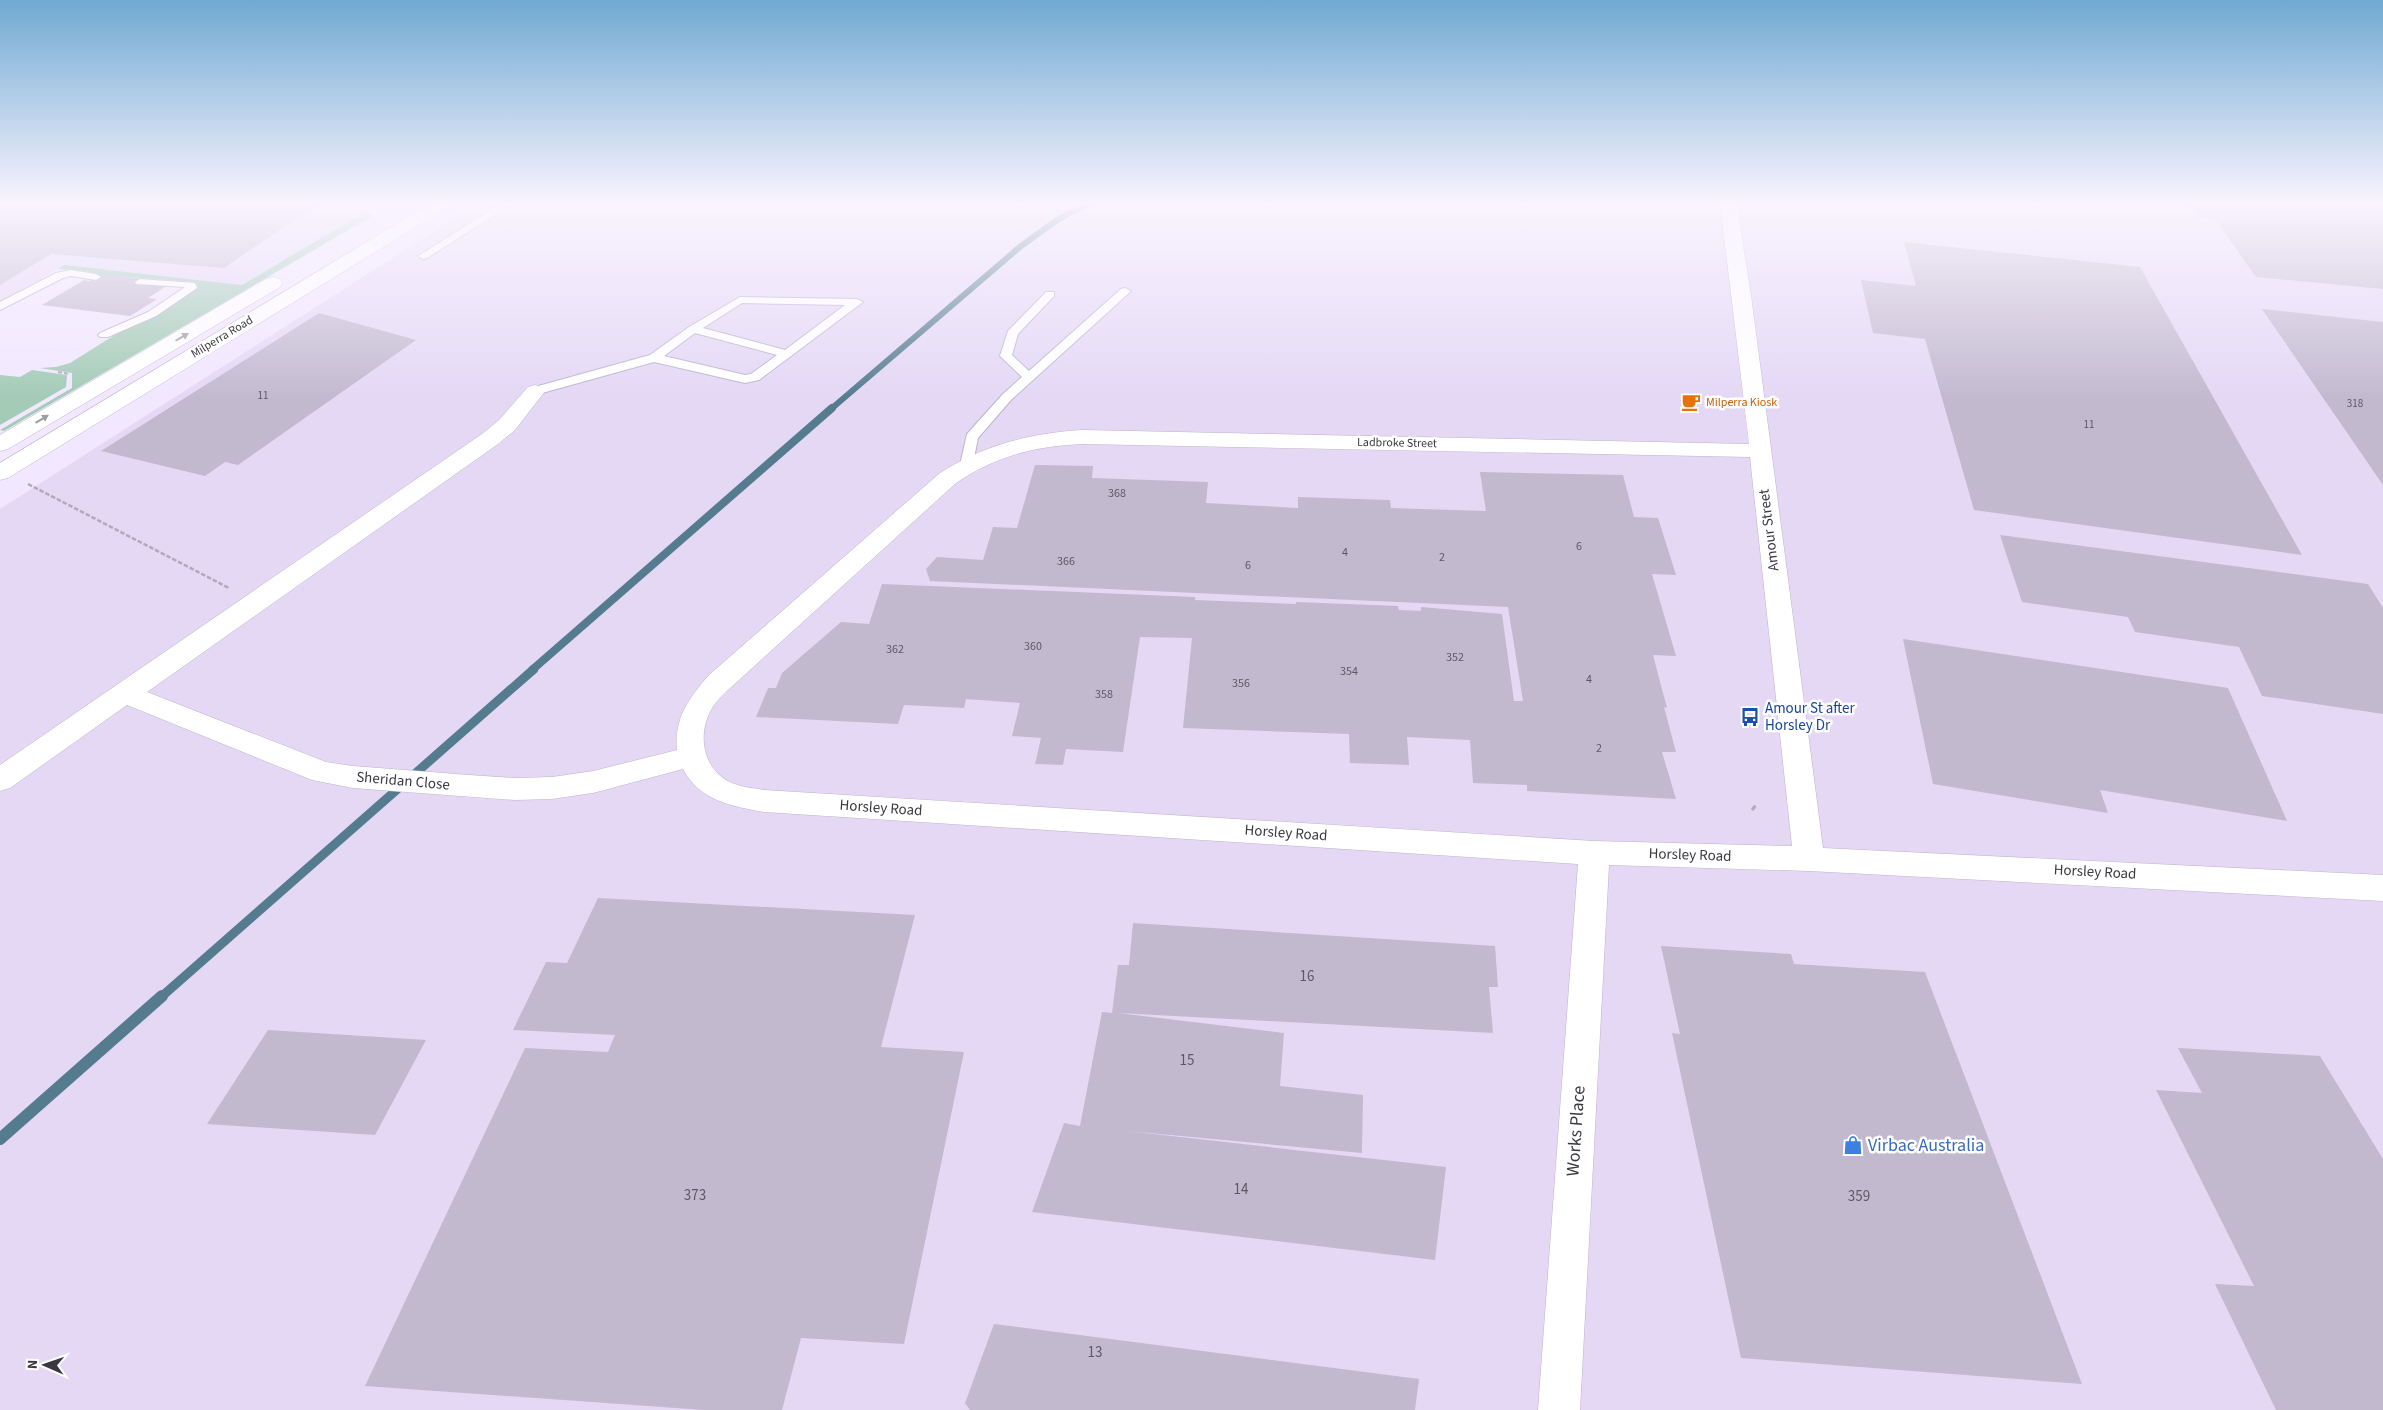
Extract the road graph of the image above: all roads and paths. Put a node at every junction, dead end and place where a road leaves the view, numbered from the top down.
1 (300, 268) edge
2 (336, 268) edge
3 (1738, 268) edge
4 (83, 275) junction
5 (96, 277) dead end
6 (141, 282) dead end
7 (1125, 291) dead end
8 (1050, 294) dead end
9 (0, 307) edge
10 (0, 313) edge
11 (693, 330) junction
12 (104, 335) dead end
13 (788, 354) junction
14 (654, 358) junction
15 (58, 372) dead end
16 (70, 374) dead end
17 (1028, 377) junction
18 (535, 391) joint
19 (1035, 440) joint
20 (0, 444) edge
21 (1760, 451) junction
22 (967, 464) junction
23 (0, 473) edge
24 (20, 480) dead end
25 (256, 602) junction
26 (126, 694) junction
27 (692, 756) junction
28 (0, 780) edge
29 (1756, 805) dead end
30 (1752, 810) dead end
31 (1594, 853) junction
32 (1809, 859) junction
33 (2383, 888) edge
34 (1559, 1410) edge

20 -> 1 main road, Milperra Road
2 - 23 main road, Milperra Road
3 - 21 main road, Amour Street
4 - 5 lane
4 - 9 lane
4 - 10 lane
6 - 12 lane
7 - 17 lane
8 - 17 lane
11 - 13 lane
11 - 13 lane
11 - 14 lane
13 - 14 lane
14 - 18 lane
15 - 16 path
17 - 22 lane
18 - 25 main road
19 - 21 main road, Ladbroke Street
19 - 22 main road, Horsley Road
21 - 32 main road, Amour Street
22 - 27 main road, Horsley Road
24 - 25 path
25 - 26 main road
26 - 27 main road, Sheridan Close
26 - 28 main road
27 - 31 main road, Horsley Road
29 - 30 path
31 - 32 main road, Horsley Road
31 - 34 main road, Works Place
32 - 33 main road, Horsley Road

